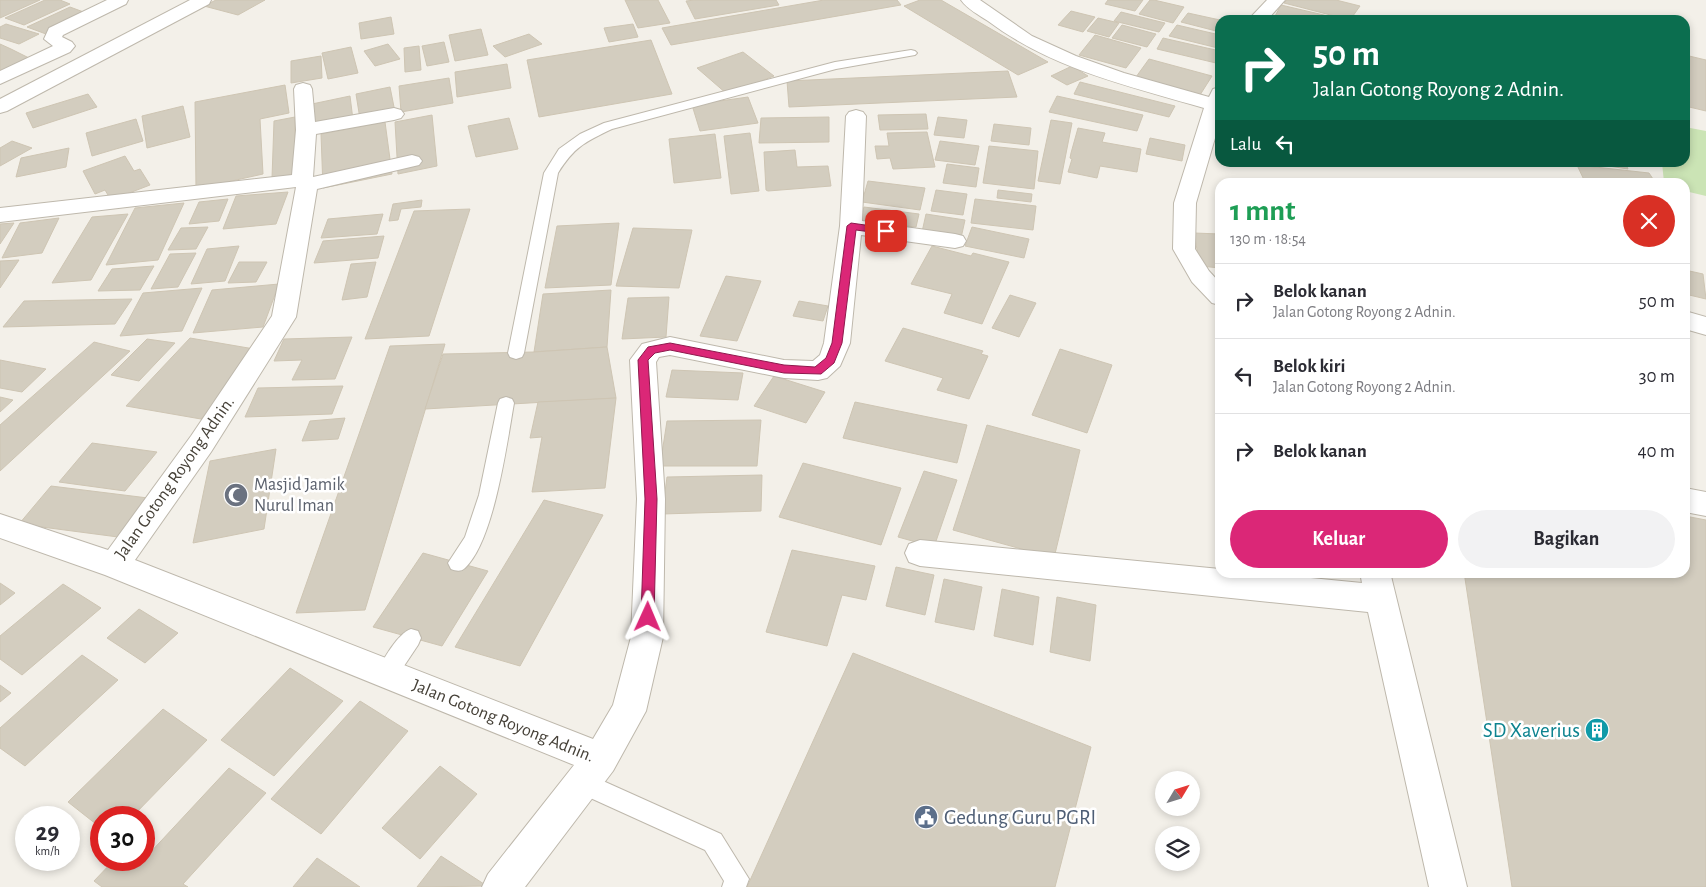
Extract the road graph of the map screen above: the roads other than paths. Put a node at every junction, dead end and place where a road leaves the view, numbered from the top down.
1 (120, 0) edge
2 (203, 0) edge
3 (969, 0) edge
4 (1277, 0) edge
5 (1262, 15) edge
6 (911, 53) dead end
7 (0, 78) edge
8 (303, 89) dead end
9 (0, 90) edge
10 (1215, 99) edge
11 (8, 104) edge
12 (1215, 106) edge
13 (394, 114) dead end
14 (856, 116) dead end
15 (312, 129) junction
16 (412, 161) dead end
17 (312, 182) junction
18 (0, 215) edge
19 (851, 226) junction
20 (955, 241) dead end
21 (1215, 292) edge
22 (1690, 321) edge
23 (1706, 326) edge
24 (516, 352) dead end
25 (506, 404) dead end
26 (1690, 501) edge
27 (1706, 504) edge
28 (0, 526) edge
29 (920, 553) dead end
30 (458, 563) dead end
31 (114, 565) junction
32 (1215, 574) edge
33 (1267, 578) edge
34 (1378, 586) edge
35 (411, 638) dead end
36 (388, 674) junction
37 (592, 771) junction
38 (501, 887) edge
39 (734, 887) edge
40 (1448, 887) edge

1 - 7 street
2 - 11 street
3 - 10 street
4 - 5 street
6 - 24 lane
8 - 15 street
9 - 11 street
12 - 21 street
13 - 15 street
14 - 19 street
15 - 17 street
16 - 17 street
17 - 18 street
17 - 31 street, Jalan Gotong Royong Adnin.
19 - 20 street
19 - 37 street
22 - 23 street
25 - 30 lane
26 - 27 street
28 - 31 street
29 - 32 street
31 - 36 street, Jalan Gotong Royong Adnin.
33 - 34 street
34 - 40 street
35 - 36 lane
36 - 37 street, Jalan Gotong Royong Adnin.
37 - 38 street, Jalan Gotong Royong Adnin.
37 - 39 lane

